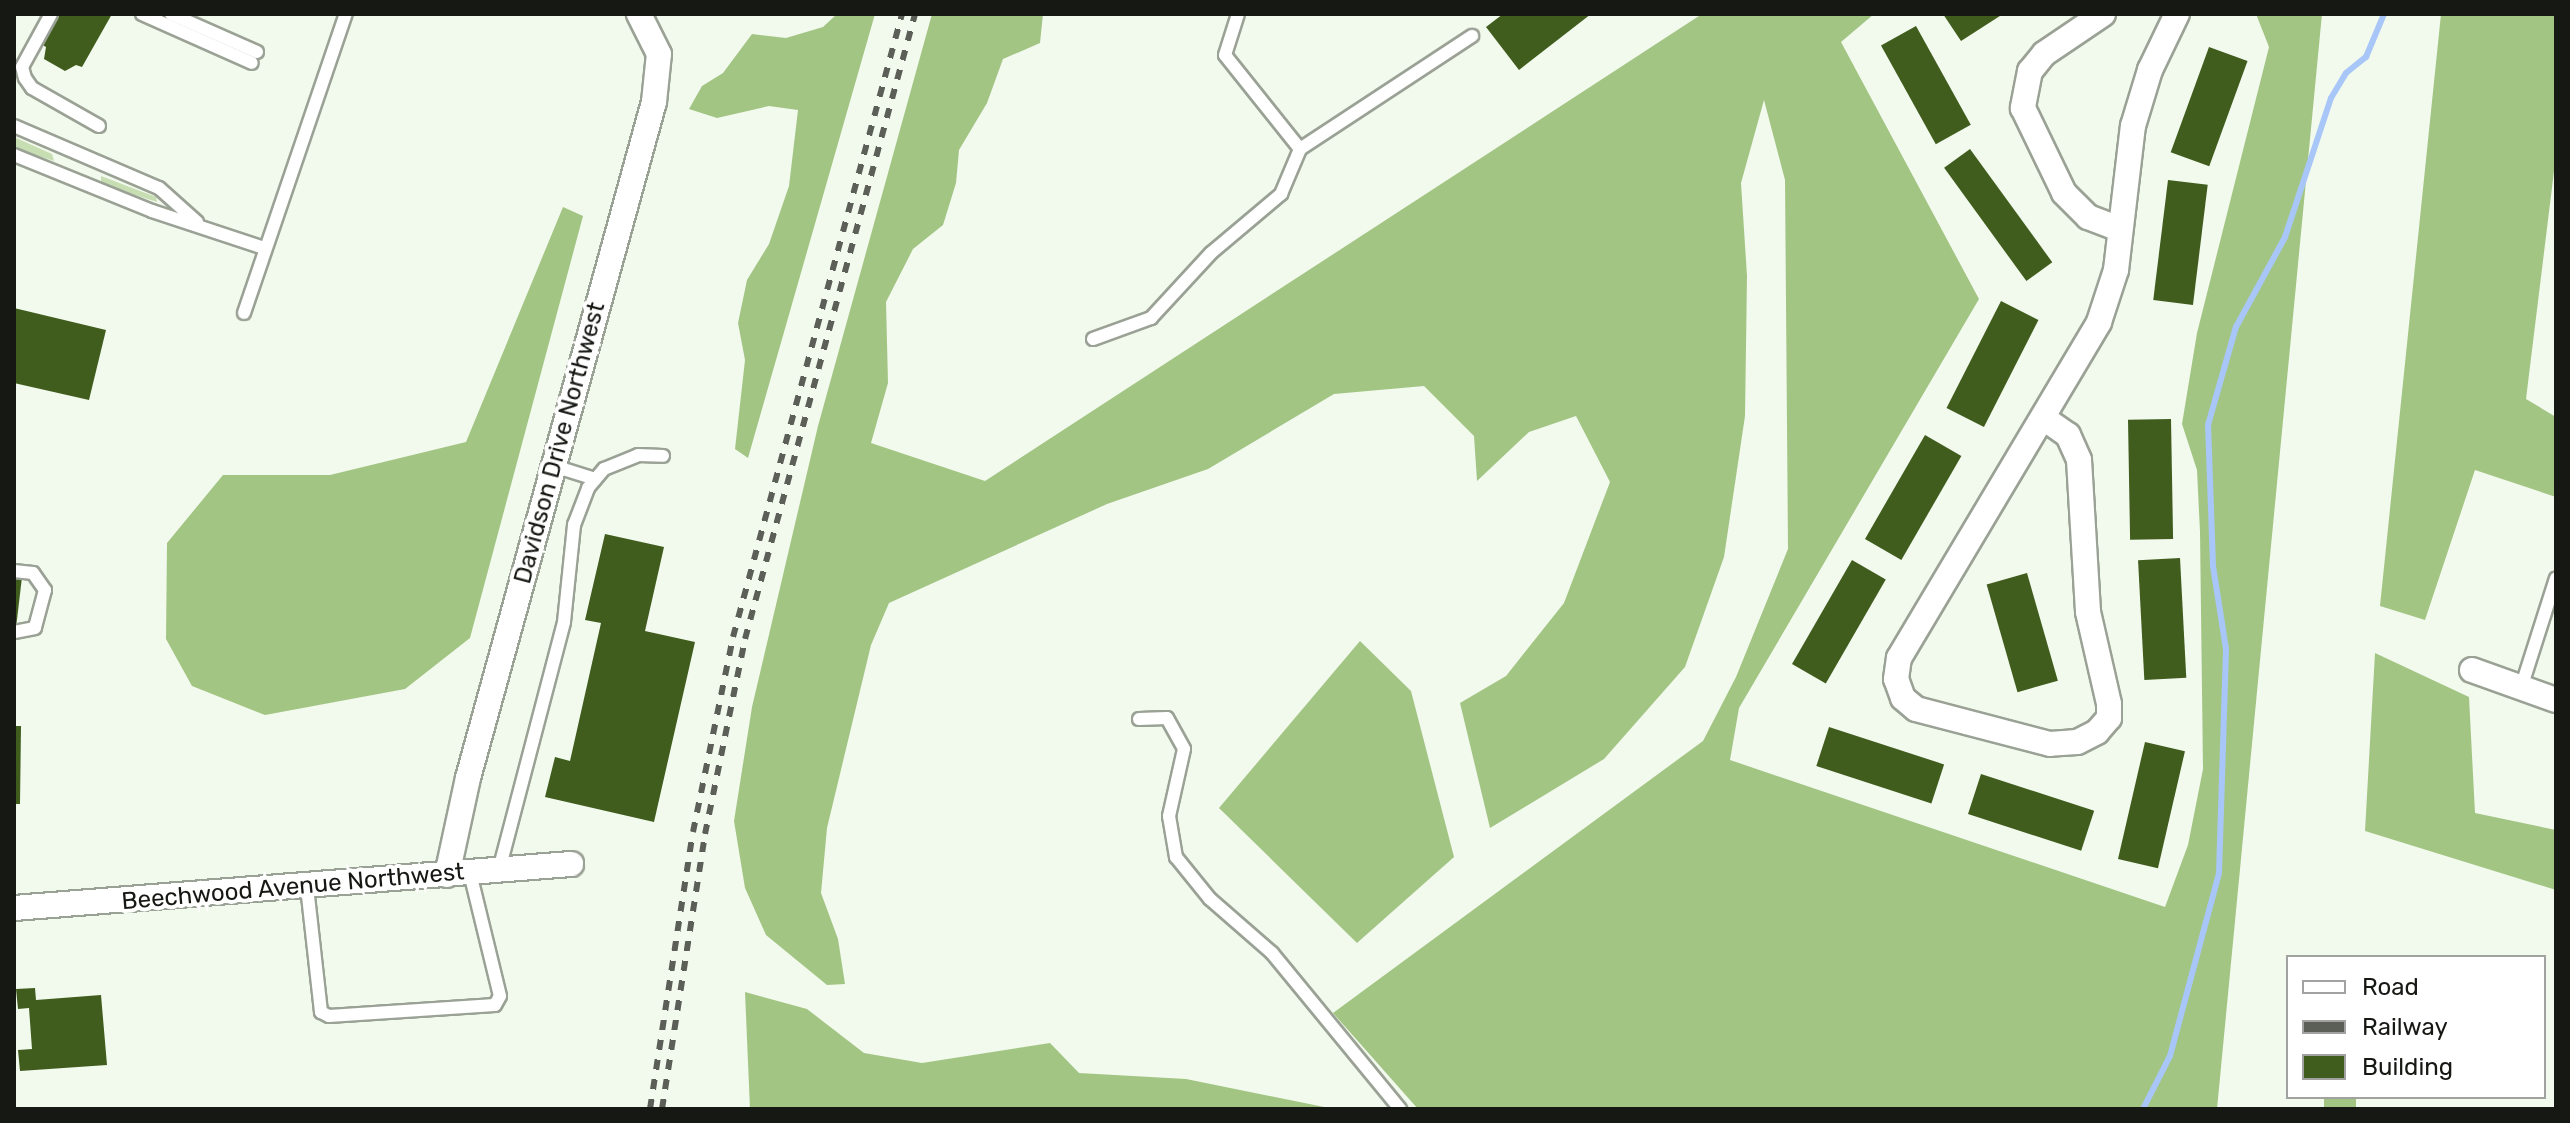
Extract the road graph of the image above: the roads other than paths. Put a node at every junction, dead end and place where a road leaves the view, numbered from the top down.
1 (51, 14) edge
2 (142, 14) edge
3 (171, 14) edge
4 (346, 14) edge
5 (1238, 14) edge
6 (2103, 14) edge
7 (2174, 15) edge
8 (647, 17) edge
9 (1472, 36) dead end
10 (14, 126) edge
11 (99, 126) dead end
12 (1300, 149) junction
13 (14, 155) edge
14 (83, 156) junction
15 (76, 180) junction
16 (199, 224) junction
17 (2119, 229) junction
18 (264, 248) junction
19 (244, 313) dead end
20 (1093, 339) dead end
21 (2045, 419) junction
22 (663, 456) dead end
23 (554, 466) junction
24 (595, 479) junction
25 (14, 571) edge
26 (2556, 578) edge
27 (14, 632) edge
28 (2472, 670) dead end
29 (2521, 688) junction
30 (2556, 700) edge
31 (1139, 719) dead end
32 (571, 864) dead end
33 (499, 870) junction
34 (458, 874) junction
35 (307, 887) junction
36 (14, 908) edge
37 (1400, 1109) edge

1 - 11 lane
2 - 3 lane
4 - 18 lane
5 - 12 lane
6 - 17 street
7 - 17 street
8 - 23 street, Davidson Drive Northwest
9 - 12 lane
10 - 14 lane
12 - 20 lane
13 - 15 lane
14 - 15 lane
14 - 16 lane
15 - 16 lane
16 - 18 lane
17 - 21 street
18 - 19 lane
21 - 21 street
22 - 24 lane
23 - 24 lane
23 - 34 street, Davidson Drive Northwest
24 - 33 lane
25 - 27 lane
26 - 29 lane
28 - 29 street
29 - 30 street
31 - 37 lane
32 - 33 street, Beechwood Avenue Northwest
33 - 34 street, Beechwood Avenue Northwest
34 - 35 street, Beechwood Avenue Northwest
34 - 35 lane, Davidson Drive Northwest
35 - 36 street, Beechwood Avenue Northwest

